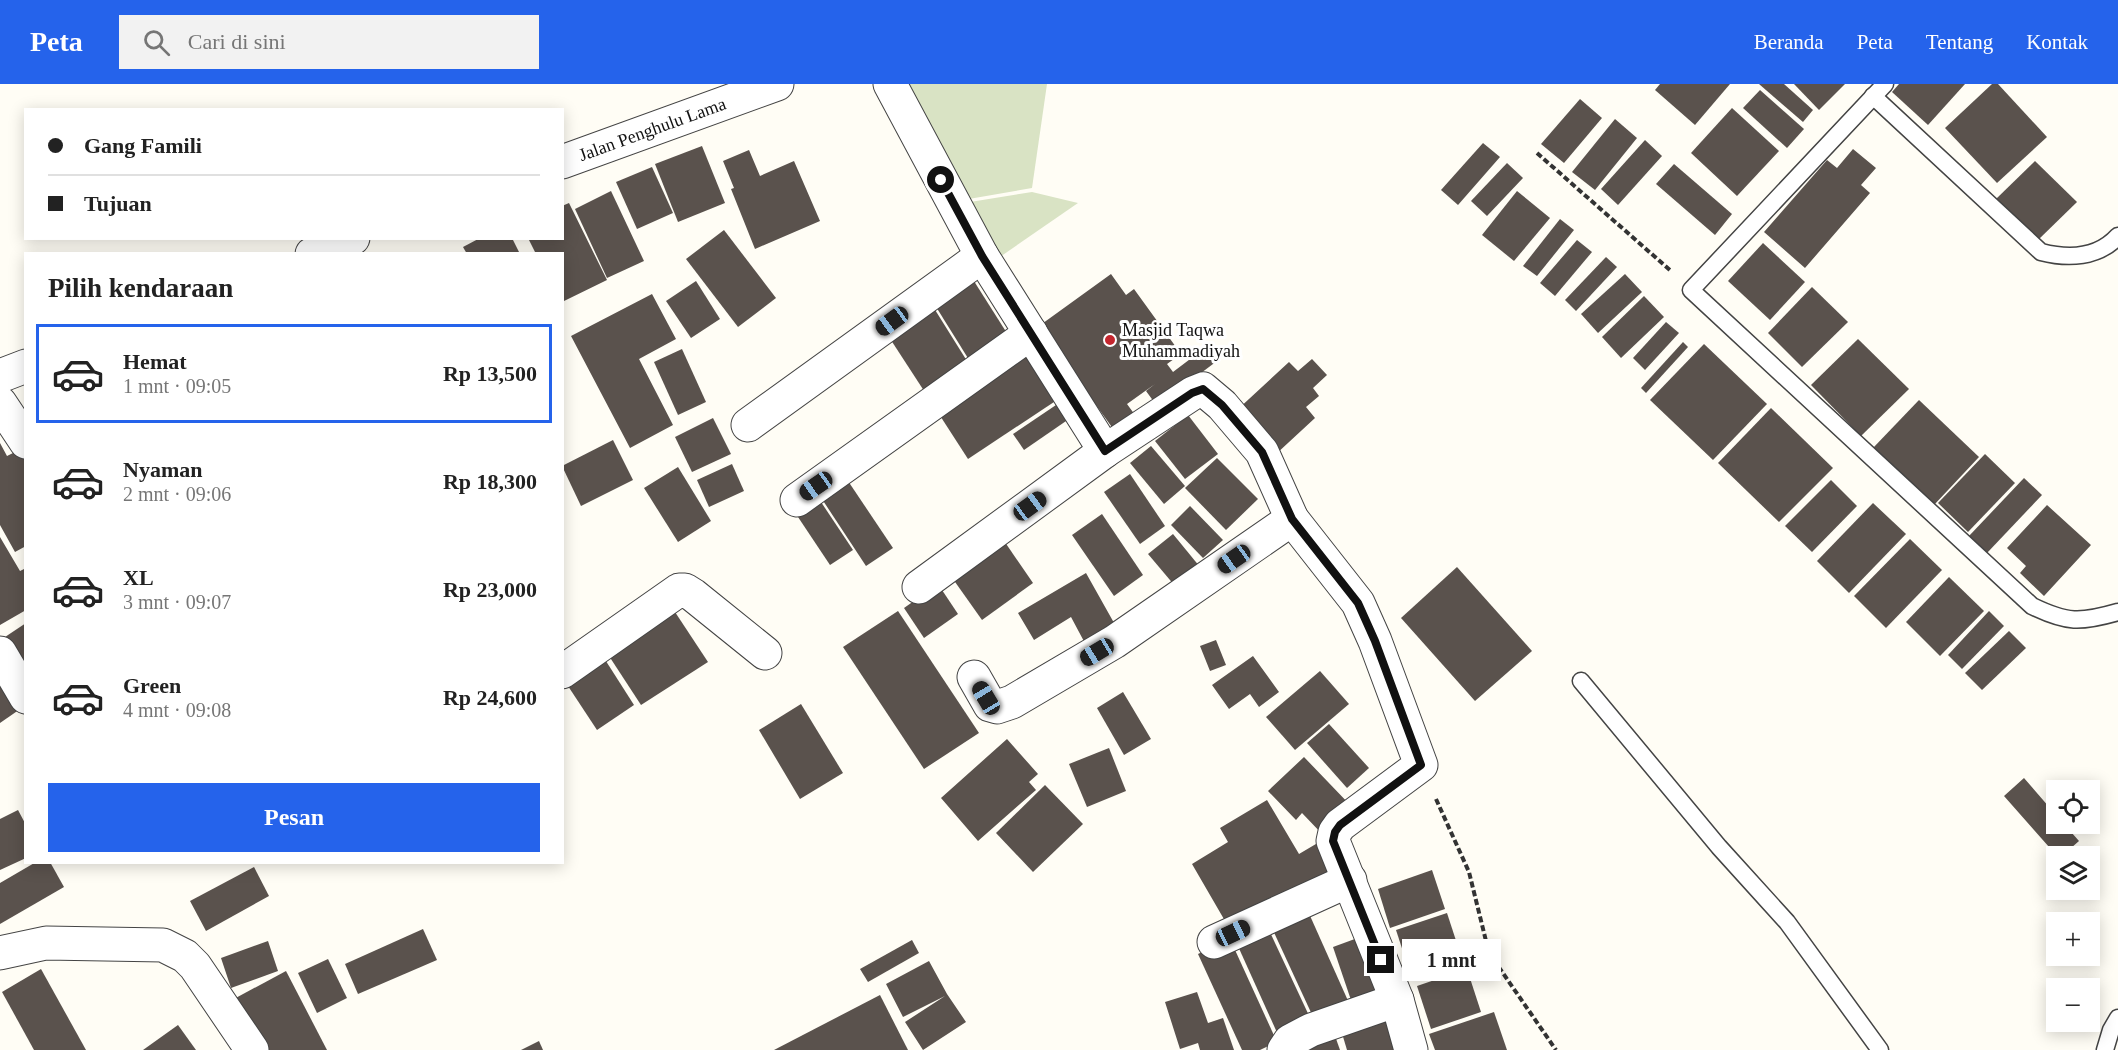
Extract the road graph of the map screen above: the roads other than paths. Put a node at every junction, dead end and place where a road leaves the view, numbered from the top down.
1 (777, 84) edge
2 (890, 84) edge
3 (1879, 90) edge
4 (564, 161) edge
5 (2118, 236) edge
6 (348, 240) edge
7 (317, 252) edge
8 (982, 256) junction
9 (1031, 333) junction
10 (24, 367) edge
11 (0, 376) edge
12 (0, 403) edge
13 (748, 425) dead end
14 (24, 439) edge
15 (1105, 451) junction
16 (797, 500) dead end
17 (1292, 519) junction
18 (919, 587) dead end
19 (2118, 612) edge
20 (0, 653) edge
21 (765, 653) dead end
22 (564, 671) edge
23 (974, 677) dead end
24 (1581, 681) dead end
25 (24, 694) edge
26 (1350, 880) junction
27 (1214, 942) dead end
28 (0, 953) edge
29 (1397, 1000) junction
30 (2118, 1018) edge
31 (252, 1050) edge
32 (1284, 1050) edge
33 (1411, 1050) edge
34 (1880, 1050) edge
35 (2105, 1050) edge

1 - 4 street, Jalan Penghulu Lama
2 - 8 street
3 - 5 lane
3 - 19 lane
6 - 7 street
8 - 9 street
8 - 13 street
9 - 15 street
9 - 16 street
10 - 11 street
12 - 14 street
15 - 17 street
15 - 18 street
17 - 23 street
17 - 26 street
20 - 25 street
21 - 22 street
24 - 34 lane
26 - 27 street
26 - 29 street
28 - 31 street
29 - 32 street
29 - 33 street
30 - 35 lane

